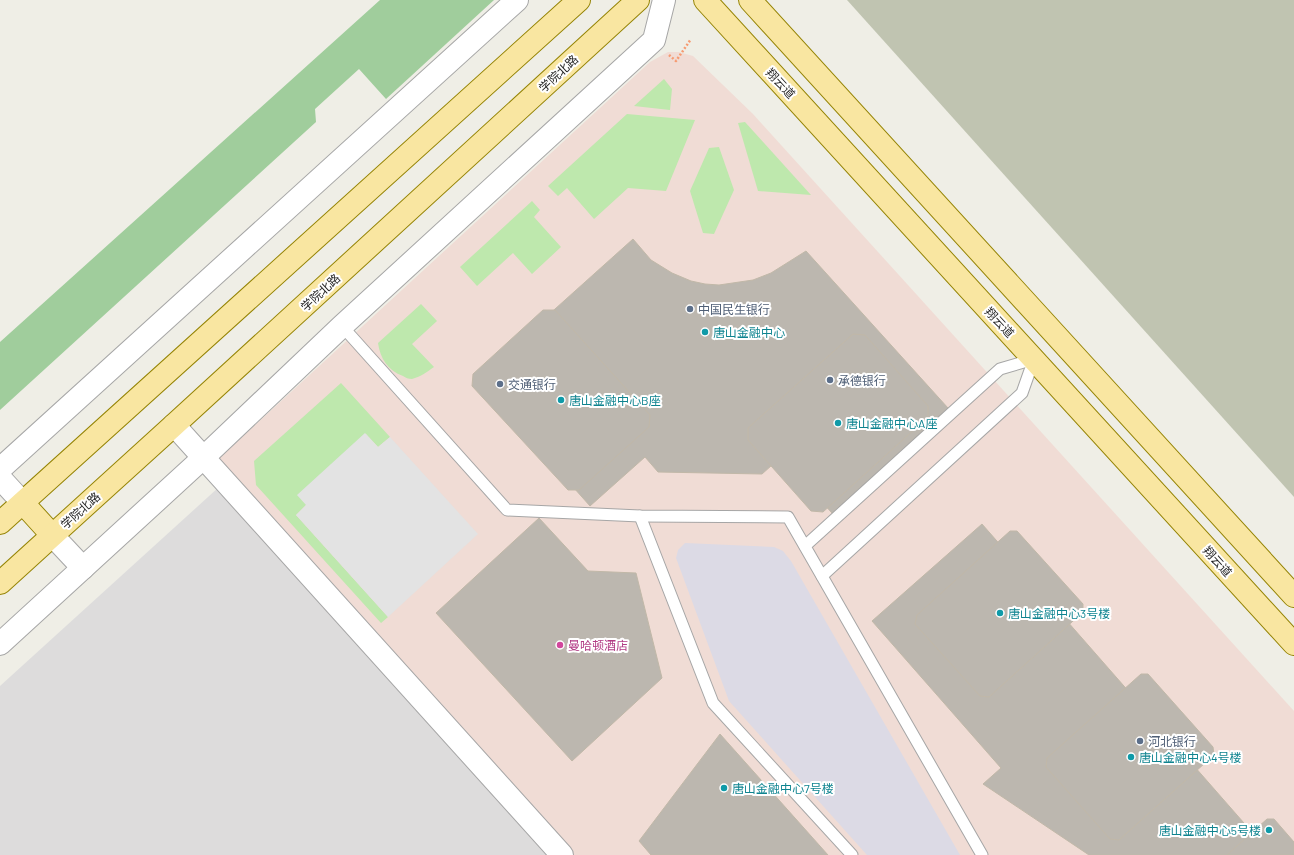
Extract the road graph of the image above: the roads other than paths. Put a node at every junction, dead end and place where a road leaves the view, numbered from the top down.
1 (517, 0) edge
2 (579, 0) edge
3 (638, 0) edge
4 (664, 0) edge
5 (705, 0) edge
6 (750, 0) edge
7 (342, 326) junction
8 (1034, 359) junction
9 (174, 426) junction
10 (203, 458) junction
11 (0, 469) edge
12 (0, 478) edge
13 (23, 503) junction
14 (640, 516) junction
15 (0, 523) edge
16 (52, 535) junction
17 (805, 546) junction
18 (83, 568) junction
19 (822, 576) junction
20 (0, 583) edge
21 (1294, 596) edge
22 (0, 644) edge
23 (1294, 644) edge
24 (562, 855) edge
25 (852, 855) edge
26 (982, 855) edge

1 - 11 street
2 - 13 main road
3 - 9 main road, 学院北路
4 - 7 street
5 - 8 main road, 翔云道
6 - 21 main road
7 - 10 street
7 - 14 lane
8 - 17 lane
8 - 19 lane
8 - 23 main road, 翔云道
9 - 10 street
9 - 16 main road, 学院北路
10 - 18 street
10 - 24 street
12 - 13 street
13 - 15 main road
13 - 16 main road
14 - 17 lane
14 - 25 lane
16 - 18 street
16 - 20 main road, 学院北路
17 - 19 lane
18 - 22 street
19 - 26 lane

